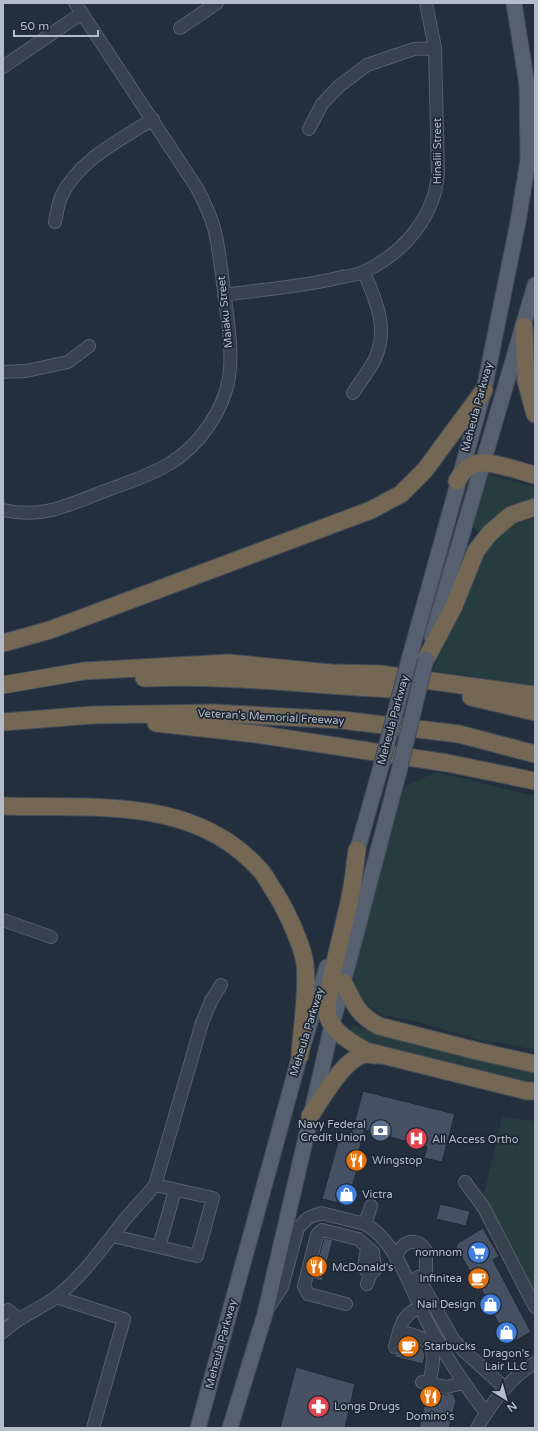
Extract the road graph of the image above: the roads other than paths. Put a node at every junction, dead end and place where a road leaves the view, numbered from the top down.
1 (217, 3) edge
2 (426, 3) edge
3 (514, 3) edge
4 (79, 8) edge
5 (180, 28) dead end
6 (435, 48) junction
7 (3, 67) edge
8 (153, 119) junction
9 (309, 129) dead end
10 (55, 222) dead end
11 (364, 272) junction
12 (535, 285) edge
13 (224, 295) junction
14 (524, 326) junction
15 (89, 346) dead end
16 (3, 372) edge
17 (484, 390) junction
18 (353, 393) dead end
19 (535, 414) edge
20 (484, 462) junction
21 (535, 475) edge
22 (457, 481) junction
23 (535, 507) edge
24 (3, 510) edge
25 (3, 643) edge
26 (418, 658) junction
27 (3, 685) edge
28 (3, 690) edge
29 (535, 695) edge
30 (535, 712) edge
31 (92, 715) junction
32 (3, 722) edge
33 (535, 754) edge
34 (535, 781) edge
35 (3, 806) edge
36 (357, 850) junction
37 (3, 920) edge
38 (51, 937) dead end
39 (344, 983) junction
40 (222, 985) dead end
41 (332, 1026) junction
42 (300, 1055) junction
43 (382, 1056) junction
44 (535, 1064) edge
45 (535, 1091) edge
46 (310, 1116) junction
47 (465, 1182) dead end
48 (155, 1185) junction
49 (176, 1190) junction
50 (370, 1206) dead end
51 (365, 1224) junction
52 (113, 1236) junction
53 (159, 1247) junction
54 (396, 1259) junction
55 (417, 1277) junction
56 (368, 1280) dead end
57 (56, 1297) junction
58 (433, 1301) junction
59 (346, 1304) dead end
60 (419, 1307) junction
61 (535, 1307) edge
62 (3, 1314) edge
63 (265, 1314) junction
64 (18, 1319) junction
65 (398, 1331) junction
66 (3, 1332) edge
67 (395, 1347) dead end
68 (535, 1362) edge
69 (463, 1383) junction
70 (505, 1388) junction
71 (486, 1413) junction
72 (93, 1428) edge
73 (198, 1428) edge
74 (230, 1428) edge
75 (477, 1428) edge

1 - 5 street
2 - 6 street, Hinalii Street
3 - 17 main road, Meheula Parkway
4 - 7 street
4 - 8 street, Maiaku Street
6 - 9 street
6 - 11 street, Hinalii Street
8 - 10 street
8 - 13 street, Maiaku Street
11 - 13 street, Hinalii Street
11 - 18 street
12 - 14 main road, Meheula Parkway
13 - 24 street, Maiaku Street
14 - 19 highway
14 - 20 main road, Meheula Parkway
15 - 16 street
17 - 22 main road, Meheula Parkway
17 - 25 highway
20 - 21 highway
20 - 22 highway
20 - 26 main road, Meheula Parkway
22 - 26 main road, Meheula Parkway
23 - 26 highway
26 - 36 main road, Meheula Parkway, bridge
26 - 39 main road, Meheula Parkway, bridge
27 - 29 highway
28 - 30 highway
31 - 32 highway, Veteran's Memorial Freeway
31 - 33 highway, Veteran's Memorial Freeway
31 - 34 highway
35 - 42 highway
36 - 41 highway
36 - 42 main road, Meheula Parkway
37 - 38 street
39 - 41 main road, Meheula Parkway
39 - 44 highway
40 - 48 street
41 - 43 highway
41 - 46 main road, Meheula Parkway
42 - 73 main road, Meheula Parkway
43 - 45 highway
43 - 46 highway
46 - 63 main road, Meheula Parkway
47 - 61 street
48 - 49 street
48 - 52 street
49 - 53 street
49 - 53 street
50 - 51 street
51 - 54 street
51 - 63 street
52 - 53 street
52 - 57 street
54 - 55 street
54 - 55 street
55 - 58 street
55 - 60 street
56 - 59 street
57 - 64 street
57 - 72 street
58 - 60 street
58 - 70 street
60 - 65 street
60 - 69 street
62 - 64 street
63 - 74 main road, Meheula Parkway
64 - 66 street
65 - 67 street
65 - 69 street
68 - 70 street
69 - 71 street
70 - 71 street
71 - 75 street

